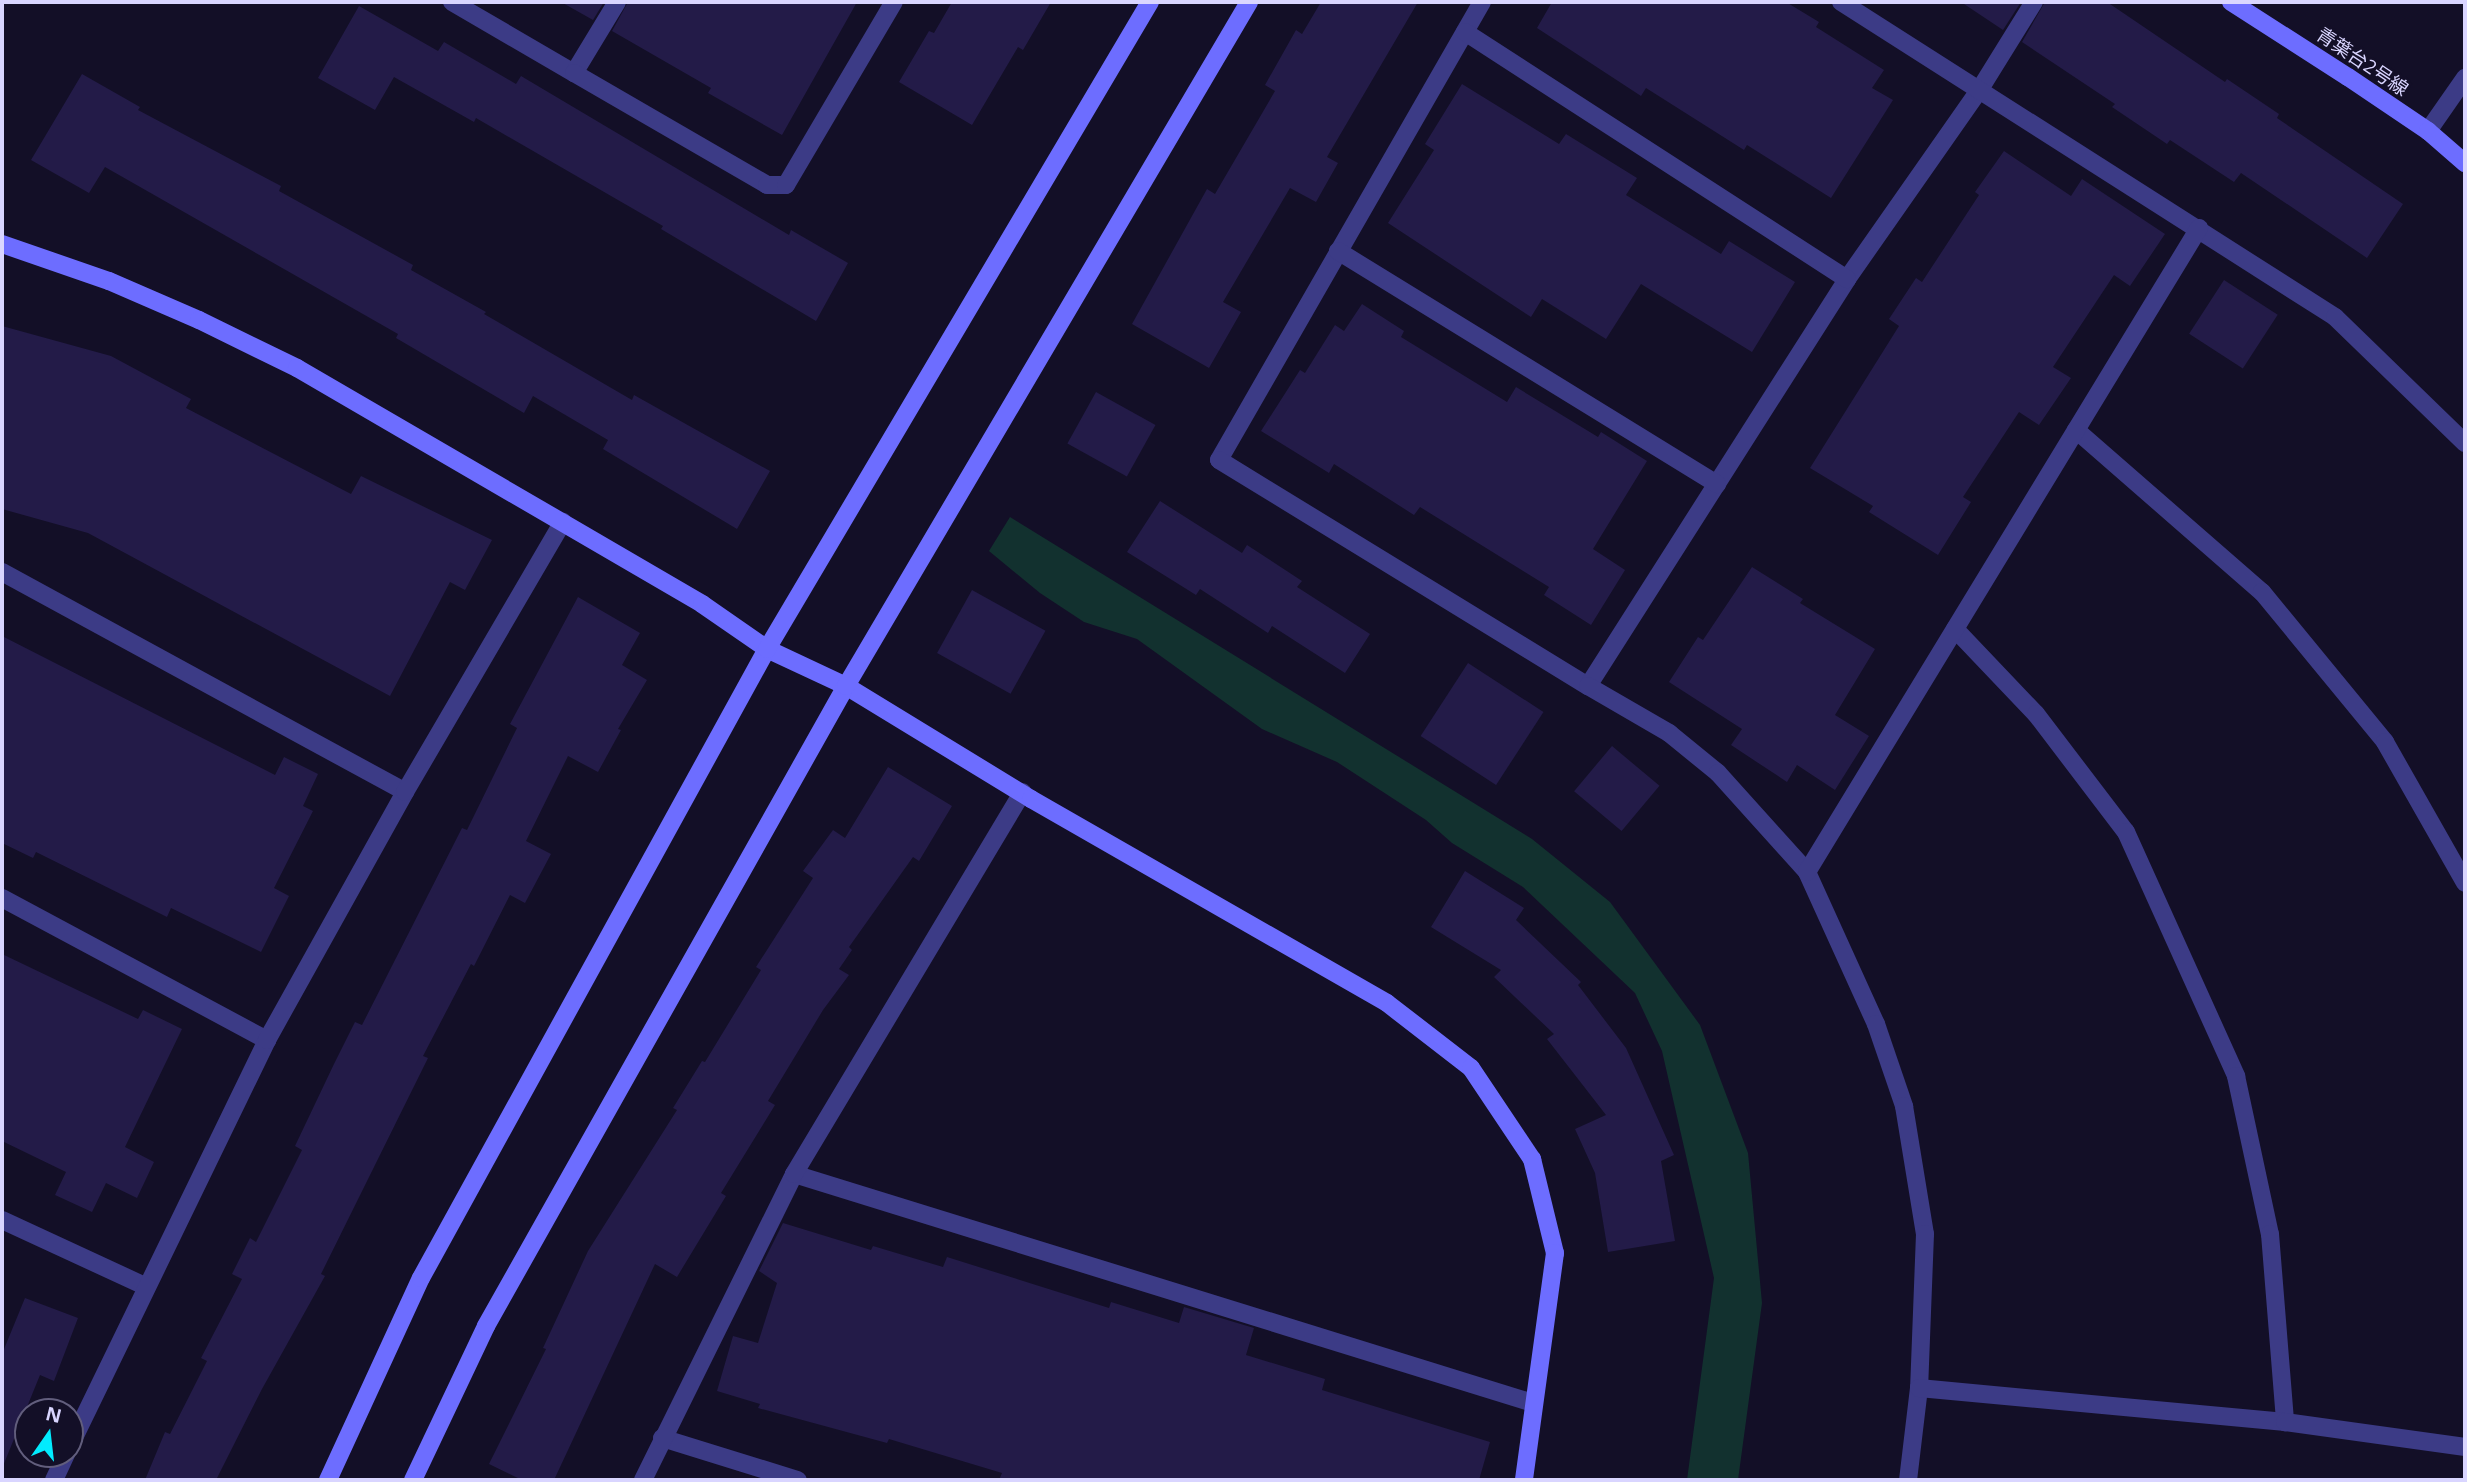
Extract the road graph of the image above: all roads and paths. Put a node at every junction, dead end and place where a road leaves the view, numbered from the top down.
1 (452, 2) edge
2 (617, 2) edge
3 (894, 2) edge
4 (1150, 2) edge
5 (1250, 2) edge
6 (1482, 2) edge
7 (1841, 2) edge
8 (2034, 2) edge
9 (2231, 2) edge
10 (1465, 32) junction
11 (575, 73) junction
12 (2465, 78) edge
13 (1980, 89) junction
14 (2428, 131) junction
15 (2465, 163) edge
16 (2199, 228) junction
17 (2, 244) edge
18 (1338, 251) junction
19 (1847, 279) junction
20 (2076, 430) junction
21 (2465, 443) edge
22 (1717, 484) junction
23 (563, 522) junction
24 (2, 572) edge
25 (1955, 629) junction
26 (767, 649) junction
27 (1588, 686) junction
28 (846, 687) junction
29 (405, 792) junction
30 (1023, 792) junction
31 (1807, 872) junction
32 (2465, 883) edge
33 (2, 898) edge
34 (267, 1040) junction
35 (794, 1174) junction
36 (2, 1220) edge
37 (145, 1286) junction
38 (1919, 1388) junction
39 (1534, 1403) junction
40 (84, 1416) edge
41 (2285, 1422) junction
42 (662, 1437) junction
43 (2465, 1447) edge
44 (328, 1480) edge
45 (413, 1480) edge
46 (643, 1480) edge
47 (798, 1480) edge
48 (1524, 1480) edge
49 (1908, 1480) edge

1 - 11 street
2 - 11 street
3 - 11 street
4 - 26 street
5 - 28 street
6 - 10 street
7 - 13 street
8 - 13 street
9 - 14 street, 青葉台2号線
10 - 18 street
10 - 19 street
12 - 14 street
13 - 16 street
13 - 19 street
14 - 15 street, 青葉台2号線
16 - 20 street
16 - 21 street
17 - 23 street
18 - 22 street
18 - 27 street
19 - 22 street
20 - 25 street
20 - 32 street
22 - 27 street
23 - 26 street
23 - 29 street
24 - 29 street
25 - 31 street
25 - 41 street
26 - 28 street
26 - 44 street
27 - 31 street
28 - 30 street
28 - 45 street
29 - 34 street
30 - 35 street
30 - 39 street
31 - 38 street
33 - 34 street
34 - 37 street
35 - 39 street
35 - 42 street
36 - 37 street
37 - 40 street
38 - 41 street
38 - 49 street
39 - 48 street
41 - 43 street
42 - 46 street
42 - 47 street

